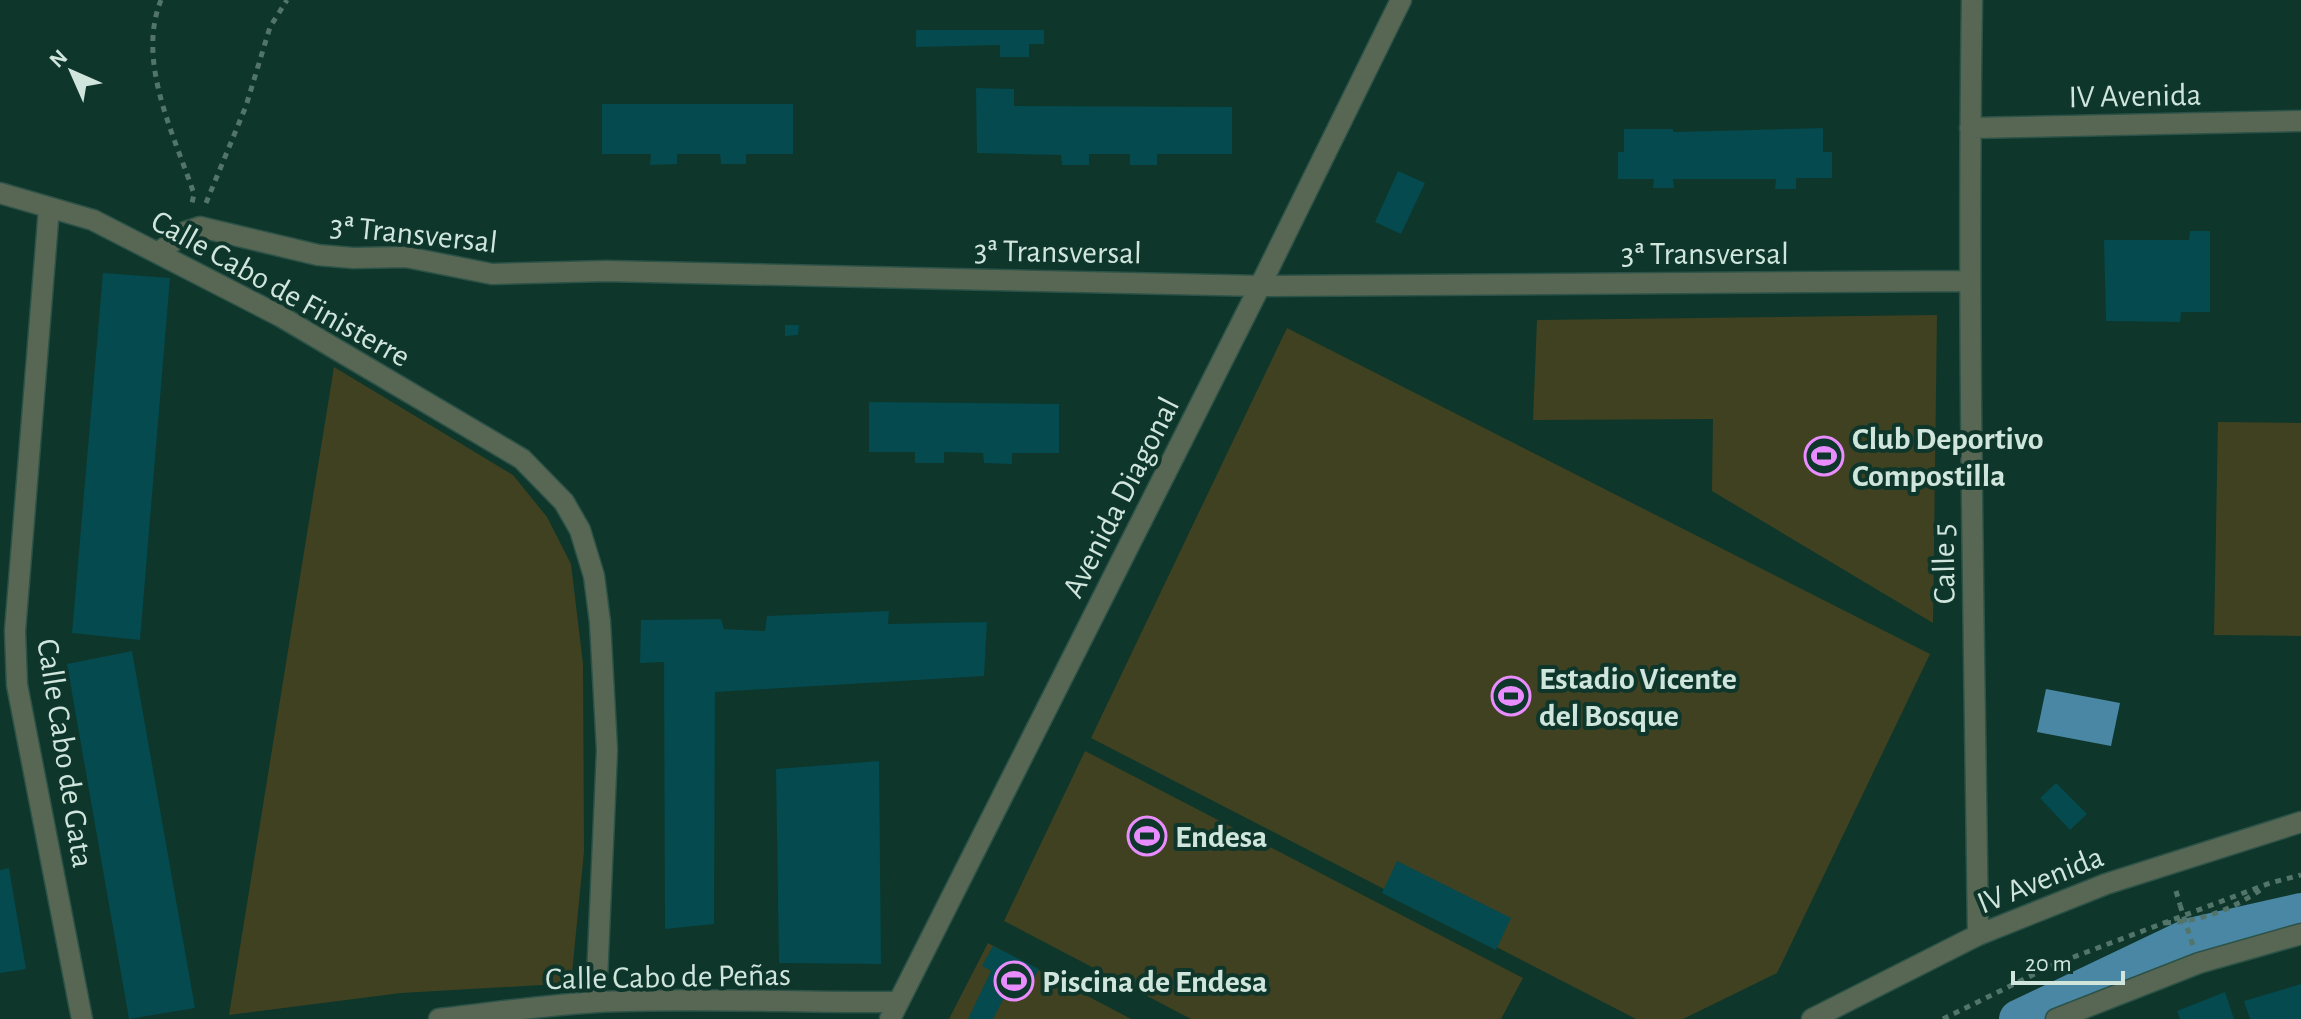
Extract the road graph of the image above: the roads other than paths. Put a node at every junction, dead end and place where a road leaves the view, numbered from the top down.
1 (1401, 0) edge
2 (1972, 0) edge
3 (2301, 121) edge
4 (1970, 128) junction
5 (0, 193) edge
6 (49, 208) junction
7 (158, 253) junction
8 (1970, 281) junction
9 (1260, 286) junction
10 (8, 634) edge
11 (2301, 822) edge
12 (2301, 934) edge
13 (1978, 935) junction
14 (596, 1002) junction
15 (894, 1011) edge
16 (82, 1019) edge
17 (439, 1019) edge
18 (1812, 1019) edge
19 (2056, 1019) edge

1 - 9 street, Avenida Diagonal
2 - 4 street, Calle 5
3 - 4 street, IV Avenida
4 - 8 street, Calle 5
5 - 6 street, Calle Cabo de Finisterre
6 - 7 street, Calle Cabo de Finisterre
6 - 10 street, Calle Cabo de Gata
7 - 9 street, 3ª Transversal
7 - 14 street, Calle Cabo de Finisterre
8 - 9 street, 3ª Transversal
8 - 13 street, Calle 5
9 - 15 street, Avenida Diagonal
10 - 16 street, Calle Cabo de Gata
11 - 13 street, IV Avenida
12 - 19 street
13 - 18 street, IV Avenida
14 - 15 street, Calle Cabo de Peñas
14 - 17 street, Calle Cabo de Peñas

